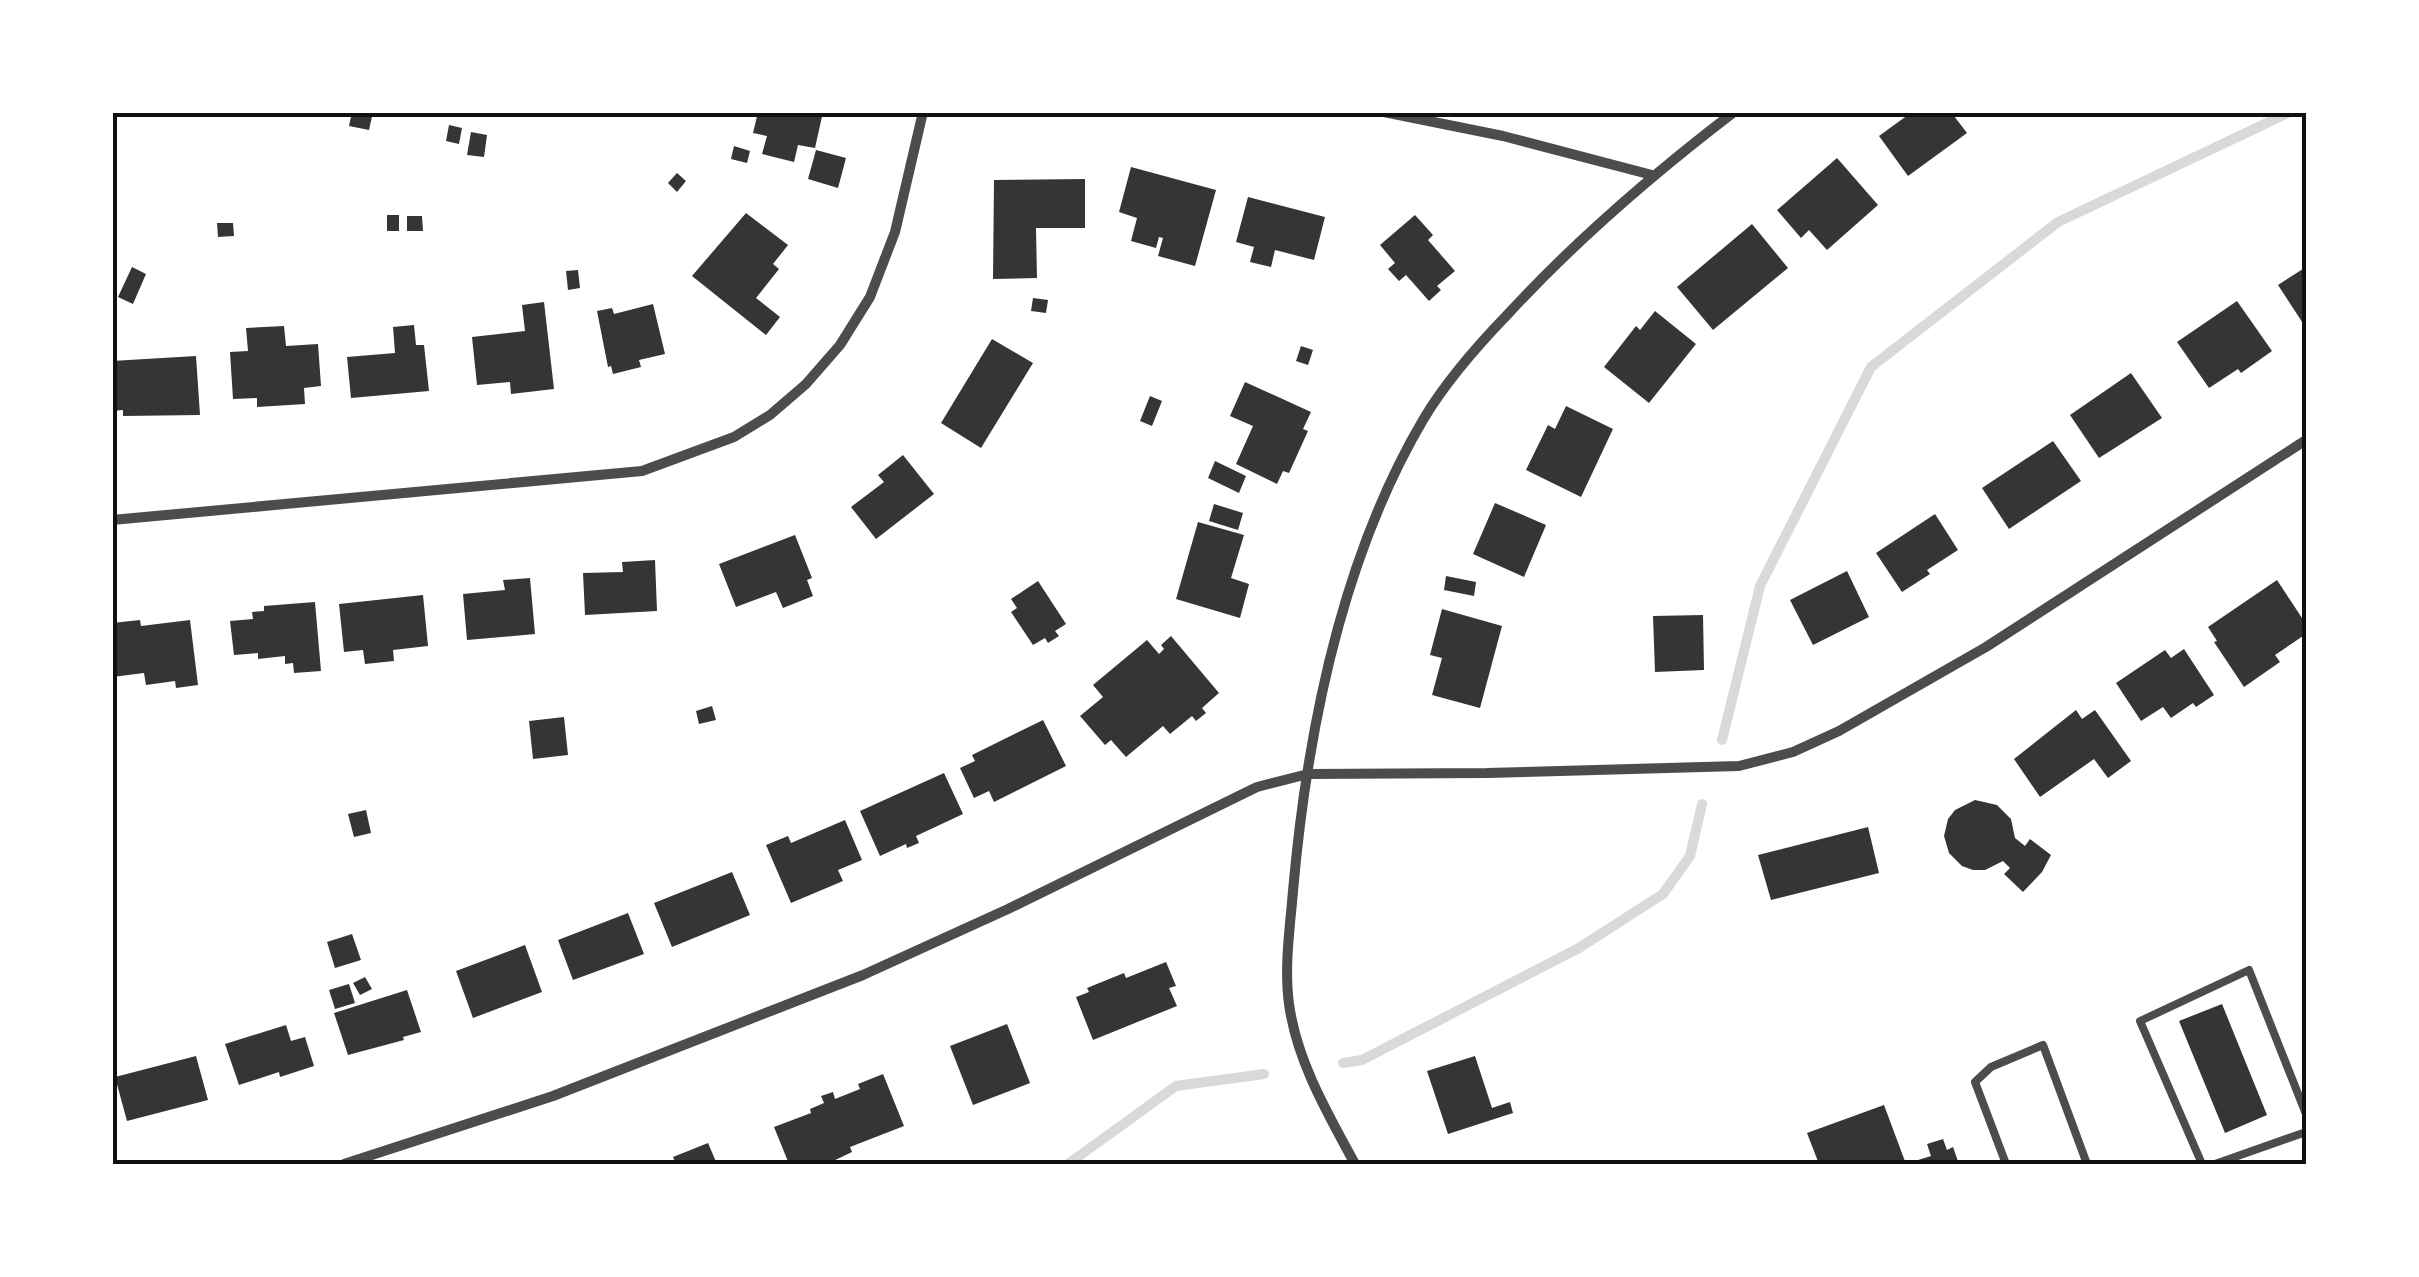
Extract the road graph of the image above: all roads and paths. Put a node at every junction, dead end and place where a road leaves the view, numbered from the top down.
1 (922, 112) edge
2 (1384, 112) edge
3 (1734, 112) edge
4 (1652, 175) junction
5 (2306, 440) edge
6 (112, 520) edge
7 (1308, 774) junction
8 (2306, 1114) edge
9 (2306, 1132) edge
10 (344, 1164) edge
11 (1355, 1164) edge
12 (2006, 1164) edge
13 (2086, 1164) edge
14 (2202, 1164) edge
15 (2215, 1164) edge

1 - 6 street
2 - 4 street
3 - 4 street
4 - 7 street
5 - 7 street
7 - 10 street
7 - 11 street
8 - 14 lane
9 - 15 lane
12 - 13 lane

